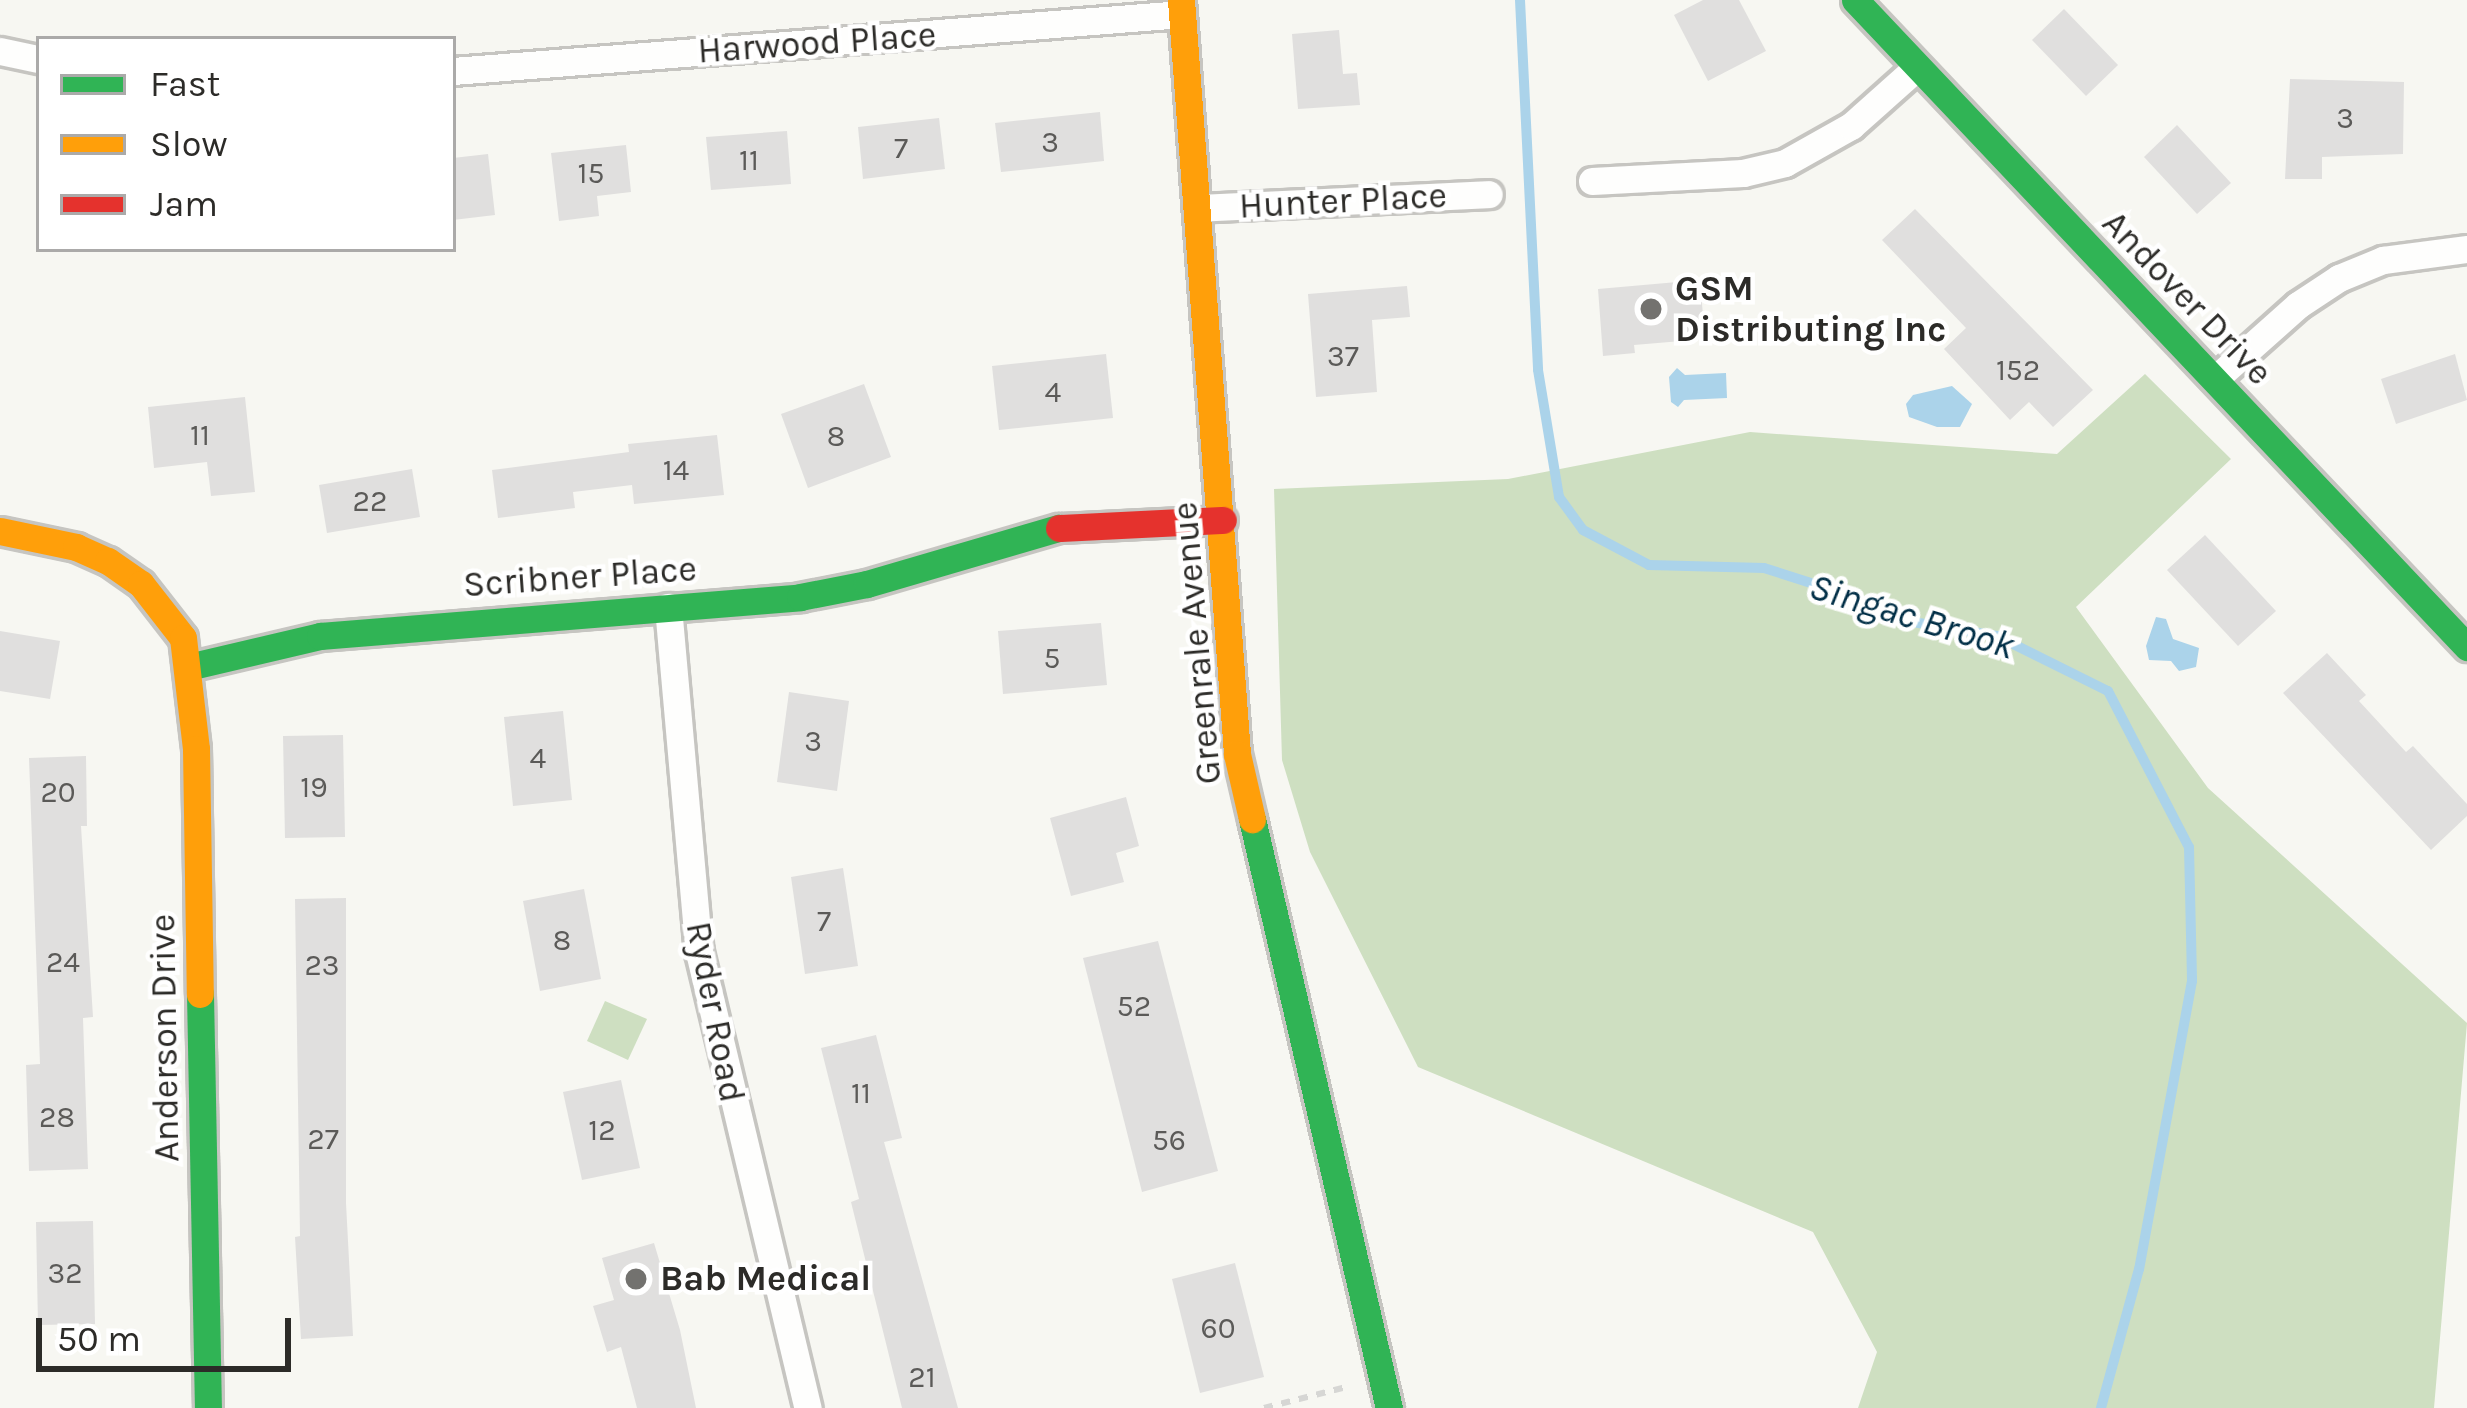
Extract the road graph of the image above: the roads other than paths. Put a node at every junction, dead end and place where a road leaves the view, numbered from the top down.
1 (1855, 0) edge
2 (1181, 7) edge
3 (0, 50) edge
4 (36, 58) edge
5 (1916, 68) junction
6 (456, 71) edge
7 (1592, 182) dead end
8 (1489, 194) dead end
9 (1197, 208) junction
10 (2467, 249) edge
11 (2215, 379) junction
12 (1222, 520) junction
13 (0, 531) edge
14 (668, 607) junction
15 (2467, 647) edge
16 (188, 667) junction
17 (208, 1408) edge
18 (808, 1408) edge
19 (1389, 1408) edge

1 - 5 street, Andover Drive
2 - 6 street, Harwood Place
2 - 9 street, Greenrale Avenue
3 - 4 street
5 - 7 street
5 - 11 street, Andover Drive
8 - 9 street, Hunter Place
9 - 12 street, Greenrale Avenue
10 - 11 street
11 - 15 street, Andover Drive
12 - 14 street, Scribner Place
12 - 19 street, Greenrale Avenue
13 - 16 street
14 - 16 street, Scribner Place
14 - 18 street, Ryder Road
16 - 17 street, Anderson Drive

